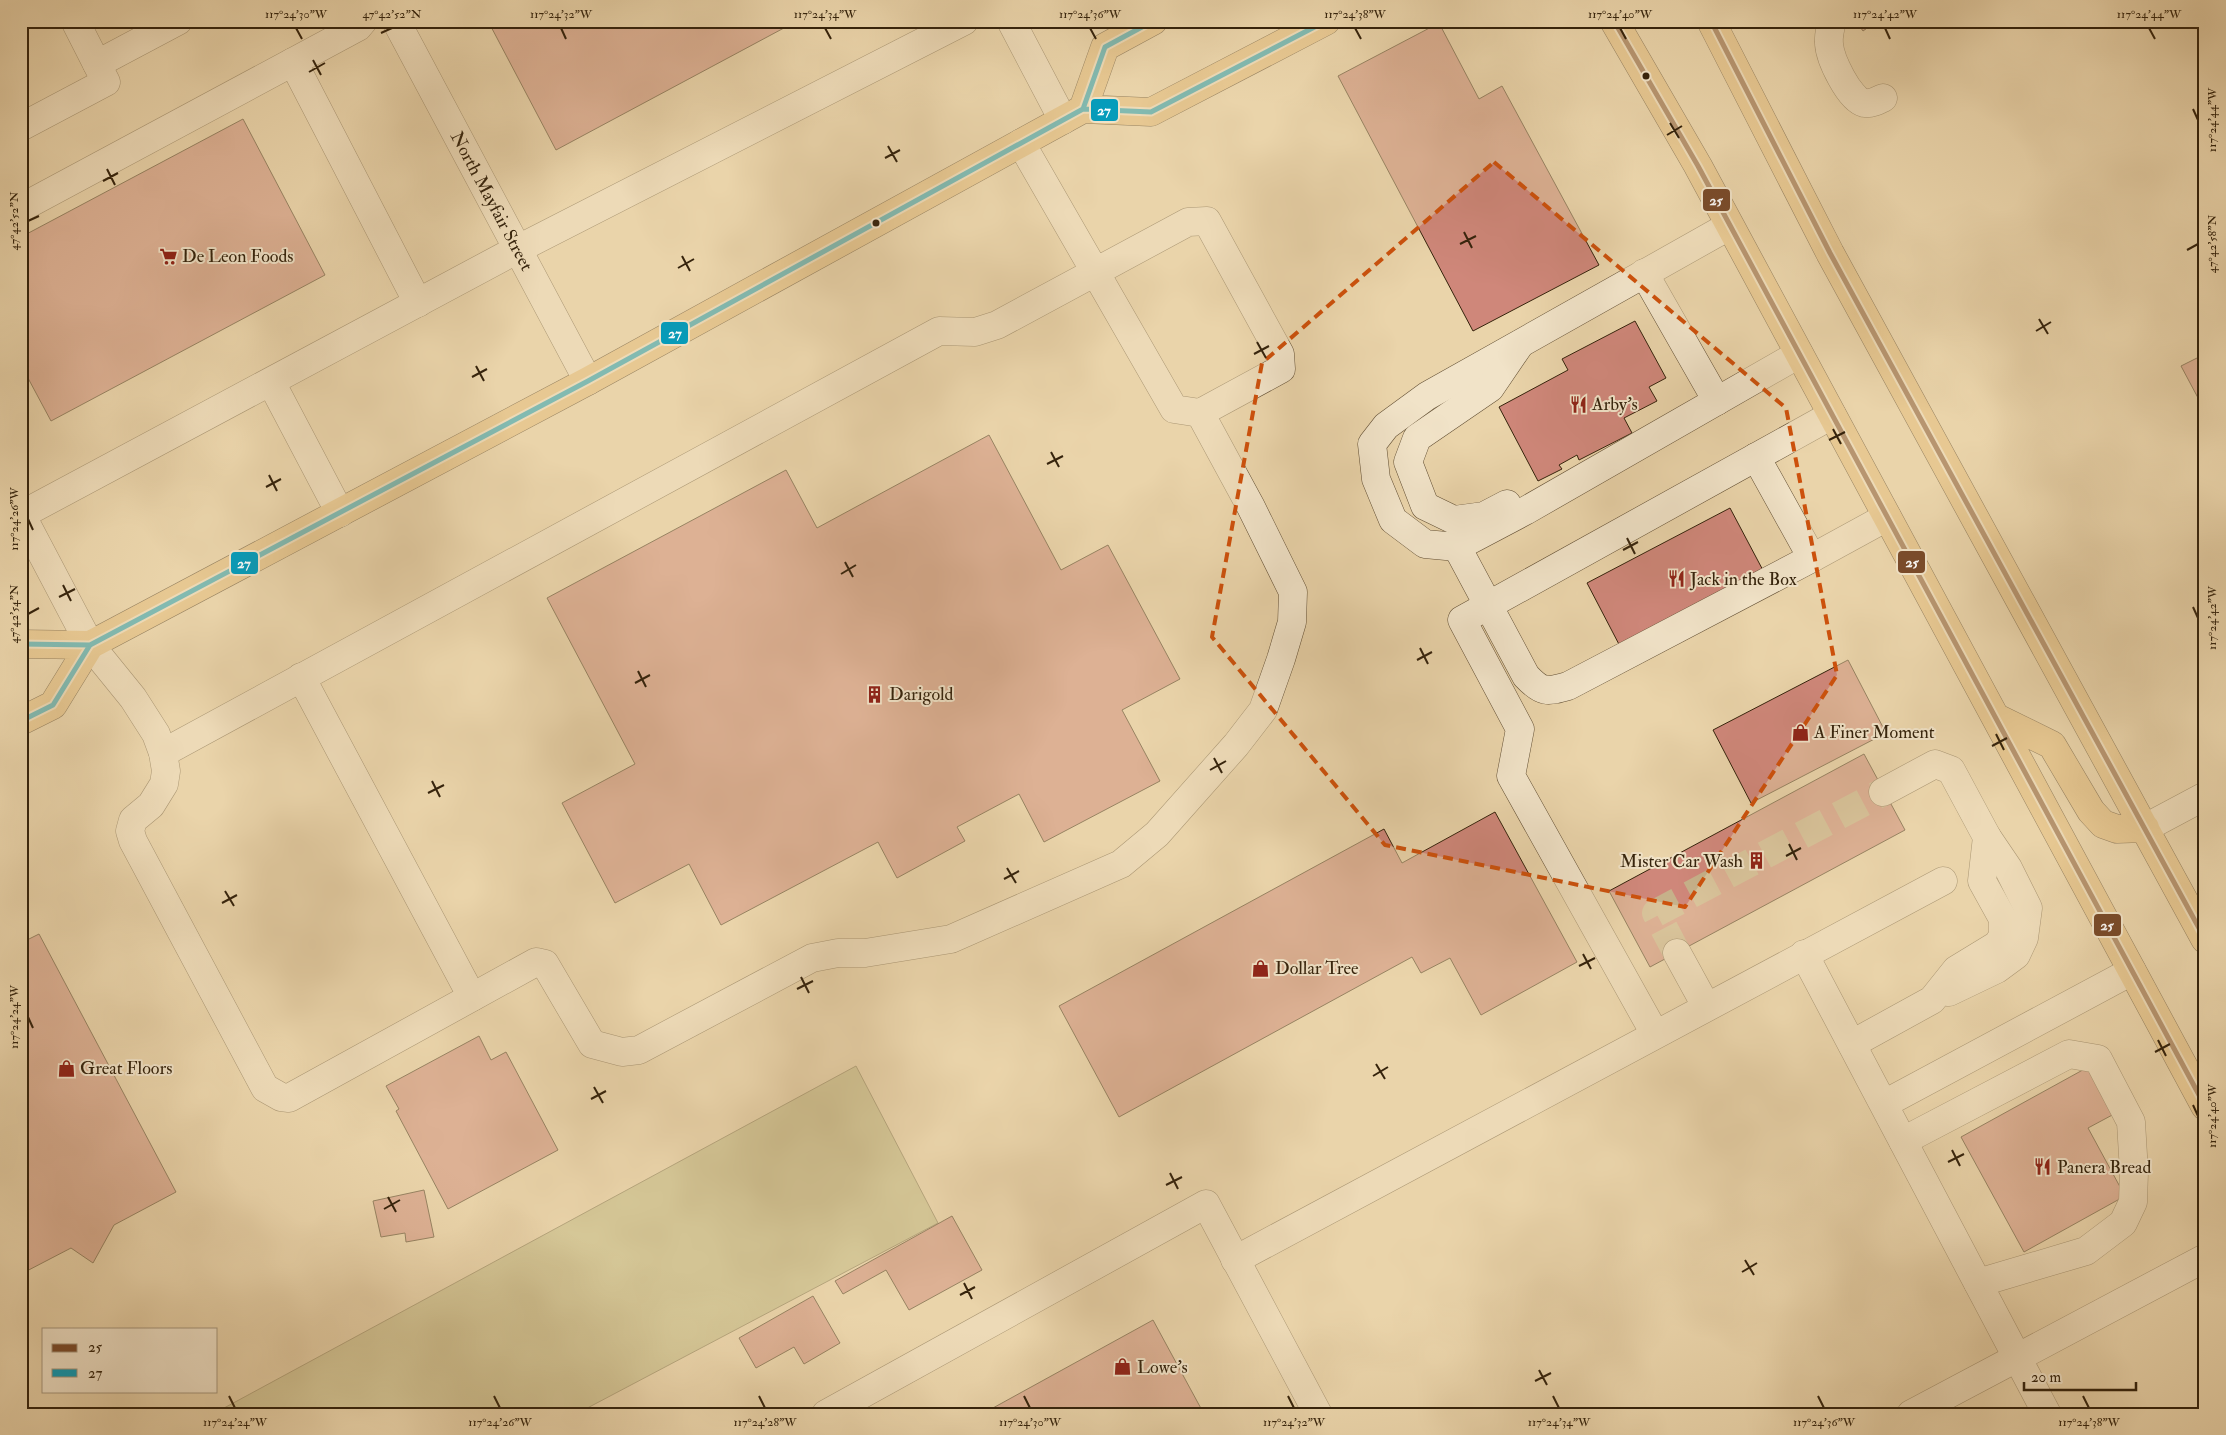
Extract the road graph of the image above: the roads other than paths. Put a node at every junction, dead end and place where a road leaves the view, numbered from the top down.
1 (75, 21) edge
2 (178, 21) edge
3 (363, 21) edge
4 (396, 21) edge
5 (964, 21) edge
6 (1011, 21) edge
7 (1153, 21) edge
8 (1326, 21) edge
9 (1614, 21) edge
10 (1711, 21) edge
11 (1832, 21) edge
12 (293, 62) junction
13 (97, 64) junction
14 (1883, 98) dead end
15 (1073, 114) junction
16 (21, 127) edge
17 (1021, 143) junction
18 (21, 208) edge
19 (1729, 226) junction
20 (518, 249) junction
21 (1095, 272) junction
22 (1644, 273) junction
23 (418, 303) junction
24 (1520, 343) junction
25 (1799, 354) junction
26 (588, 381) junction
27 (271, 382) junction
28 (1716, 402) junction
29 (1200, 413) junction
30 (1832, 415) junction
31 (1639, 446) junction
32 (1756, 457) junction
33 (340, 513) junction
34 (21, 514) edge
35 (1887, 517) junction
36 (1457, 547) junction
37 (1812, 558) junction
38 (1487, 605) junction
39 (21, 644) edge
40 (90, 645) junction
41 (301, 677) junction
42 (1997, 718) junction
43 (21, 721) edge
44 (163, 753) junction
45 (1883, 792) tunnel mouth
46 (2205, 796) edge
47 (2145, 828) junction
48 (1943, 881) dead end
49 (2205, 939) edge
50 (1677, 953) tunnel mouth
51 (1804, 954) junction
52 (2132, 972) junction
53 (472, 997) junction
54 (1706, 1006) junction
55 (1655, 1034) junction
56 (1852, 1044) junction
57 (1884, 1104) junction
58 (2205, 1106) edge
59 (1903, 1141) junction
60 (2205, 1258) edge
61 (1235, 1260) junction
62 (1978, 1283) junction
63 (2017, 1357) junction
64 (826, 1414) edge
65 (1318, 1414) edge
66 (1912, 1414) edge
67 (2048, 1414) edge

1 - 13 street
2 - 13 street
3 - 12 street
4 - 20 street, North Mayfair Street
5 - 20 street
6 - 15 street
7 - 15 main road
8 - 15 main road
9 - 19 main road
10 - 47 main road
11 - 14 street
12 - 18 street
12 - 23 street
13 - 16 street
15 - 17 main road
17 - 21 street
17 - 26 main road
19 - 22 street
19 - 25 main road
20 - 23 street
20 - 26 street, North Mayfair Street
21 - 29 street
21 - 29 street
21 - 41 street
22 - 24 street
22 - 28 street
23 - 27 street
24 - 31 street
24 - 36 street
25 - 28 street
25 - 30 main road
26 - 33 main road
27 - 33 street
27 - 34 street
28 - 31 street
29 - 53 street
30 - 32 street
30 - 35 main road
31 - 36 street
32 - 37 street
32 - 38 street
33 - 40 main road
34 - 40 street
35 - 37 street
35 - 42 main road
36 - 38 street
37 - 38 street
38 - 55 street
39 - 40 main road
40 - 43 main road
40 - 44 street
41 - 44 street
41 - 53 street
42 - 47 main road
42 - 52 main road
44 - 53 street
45 - 56 street
46 - 47 street
47 - 49 main road
48 - 51 street
50 - 54 street
51 - 54 street
51 - 56 street
52 - 57 street
52 - 58 main road
54 - 55 street
55 - 61 street
56 - 57 street
57 - 59 street
59 - 62 street
59 - 62 street
60 - 63 street
61 - 64 street
61 - 65 street
62 - 63 street
63 - 66 street
63 - 67 street

